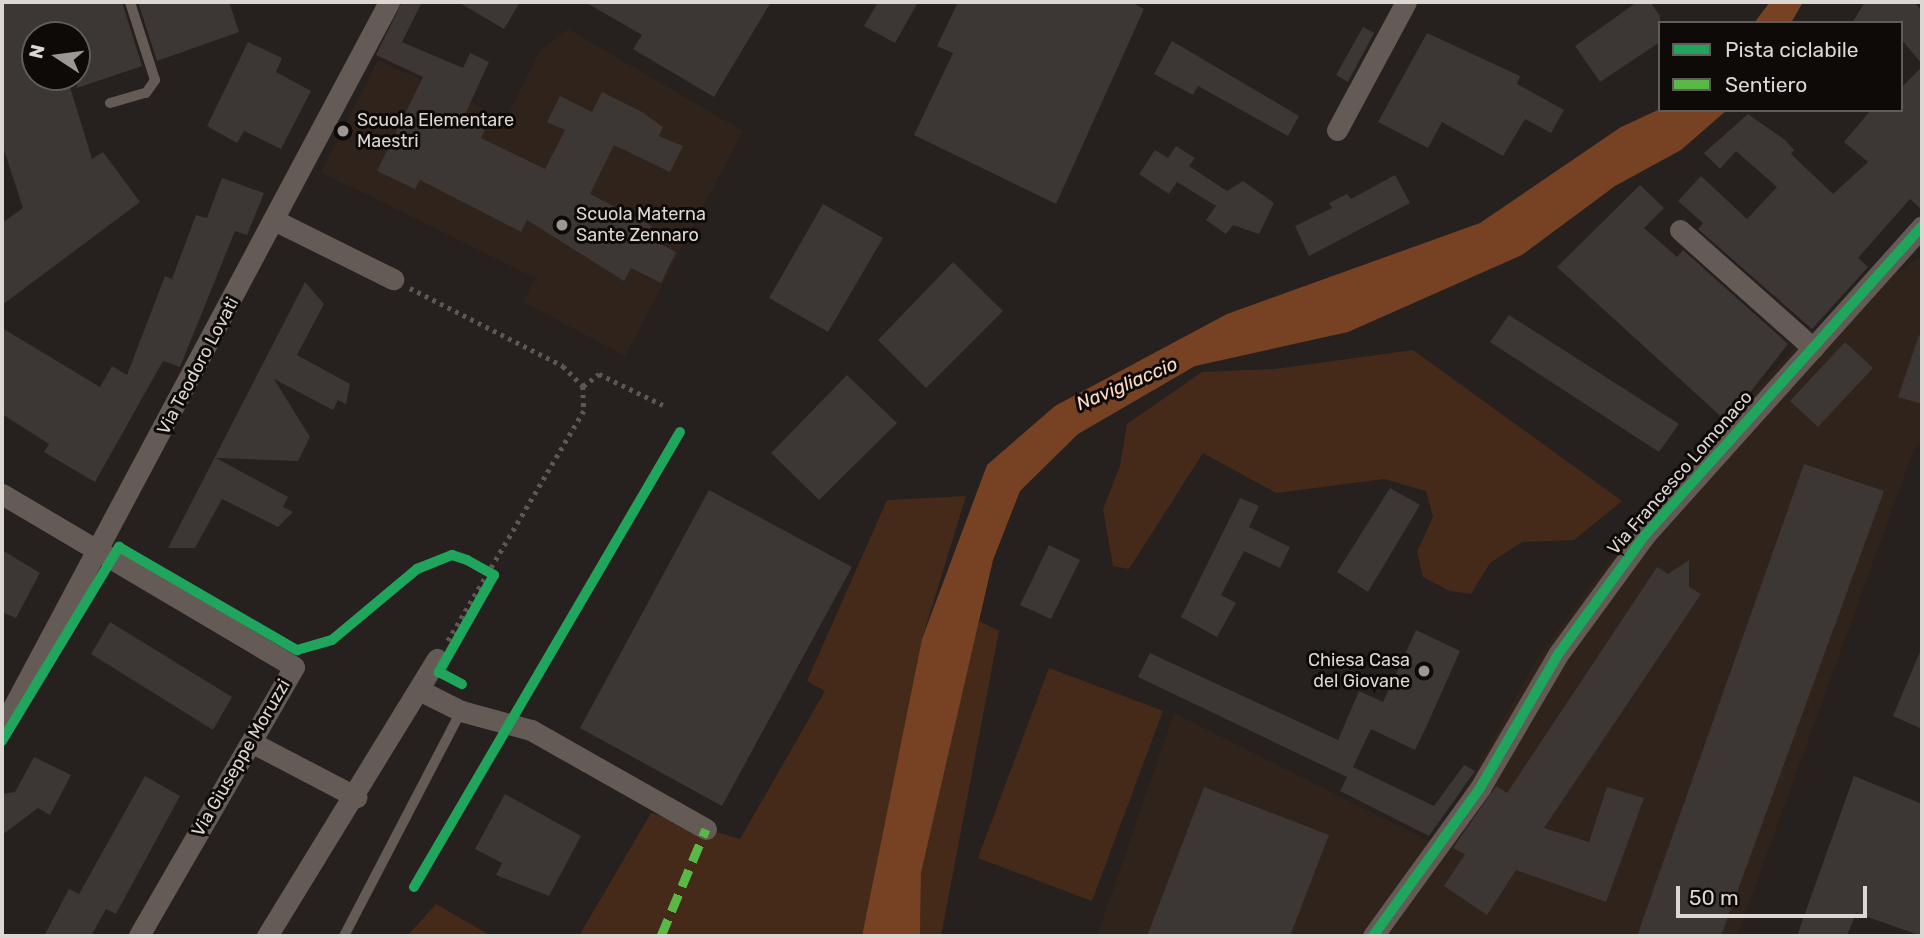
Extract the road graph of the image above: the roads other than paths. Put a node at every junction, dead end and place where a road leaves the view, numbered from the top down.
1 (130, 2) edge
2 (389, 2) edge
3 (1406, 2) edge
4 (110, 103) dead end
5 (1337, 130) dead end
6 (276, 221) junction
7 (1922, 226) edge
8 (1680, 230) dead end
9 (393, 279) road end
10 (1813, 348) junction
11 (2, 494) edge
12 (99, 553) junction
13 (441, 659) road end
14 (421, 691) junction
15 (461, 712) junction
16 (2, 728) edge
17 (251, 742) junction
18 (356, 797) junction
19 (706, 829) dead end
20 (139, 936) edge
21 (267, 936) edge
22 (344, 936) edge
23 (1373, 936) edge

1 - 4 lane
2 - 6 street, Via Teodoro Lovati
3 - 5 street
6 - 9 street
6 - 12 street, Via Teodoro Lovati
7 - 10 street, Via Francesco Lomonaco
8 - 10 street
10 - 23 street, Via Francesco Lomonaco
11 - 12 street
12 - 16 street, Via Teodoro Lovati
12 - 17 street, Via Giuseppe Moruzzi
13 - 14 street
14 - 15 street
14 - 18 street
15 - 19 street
15 - 22 lane
17 - 18 street
17 - 20 street, Via Giuseppe Moruzzi
18 - 21 street

